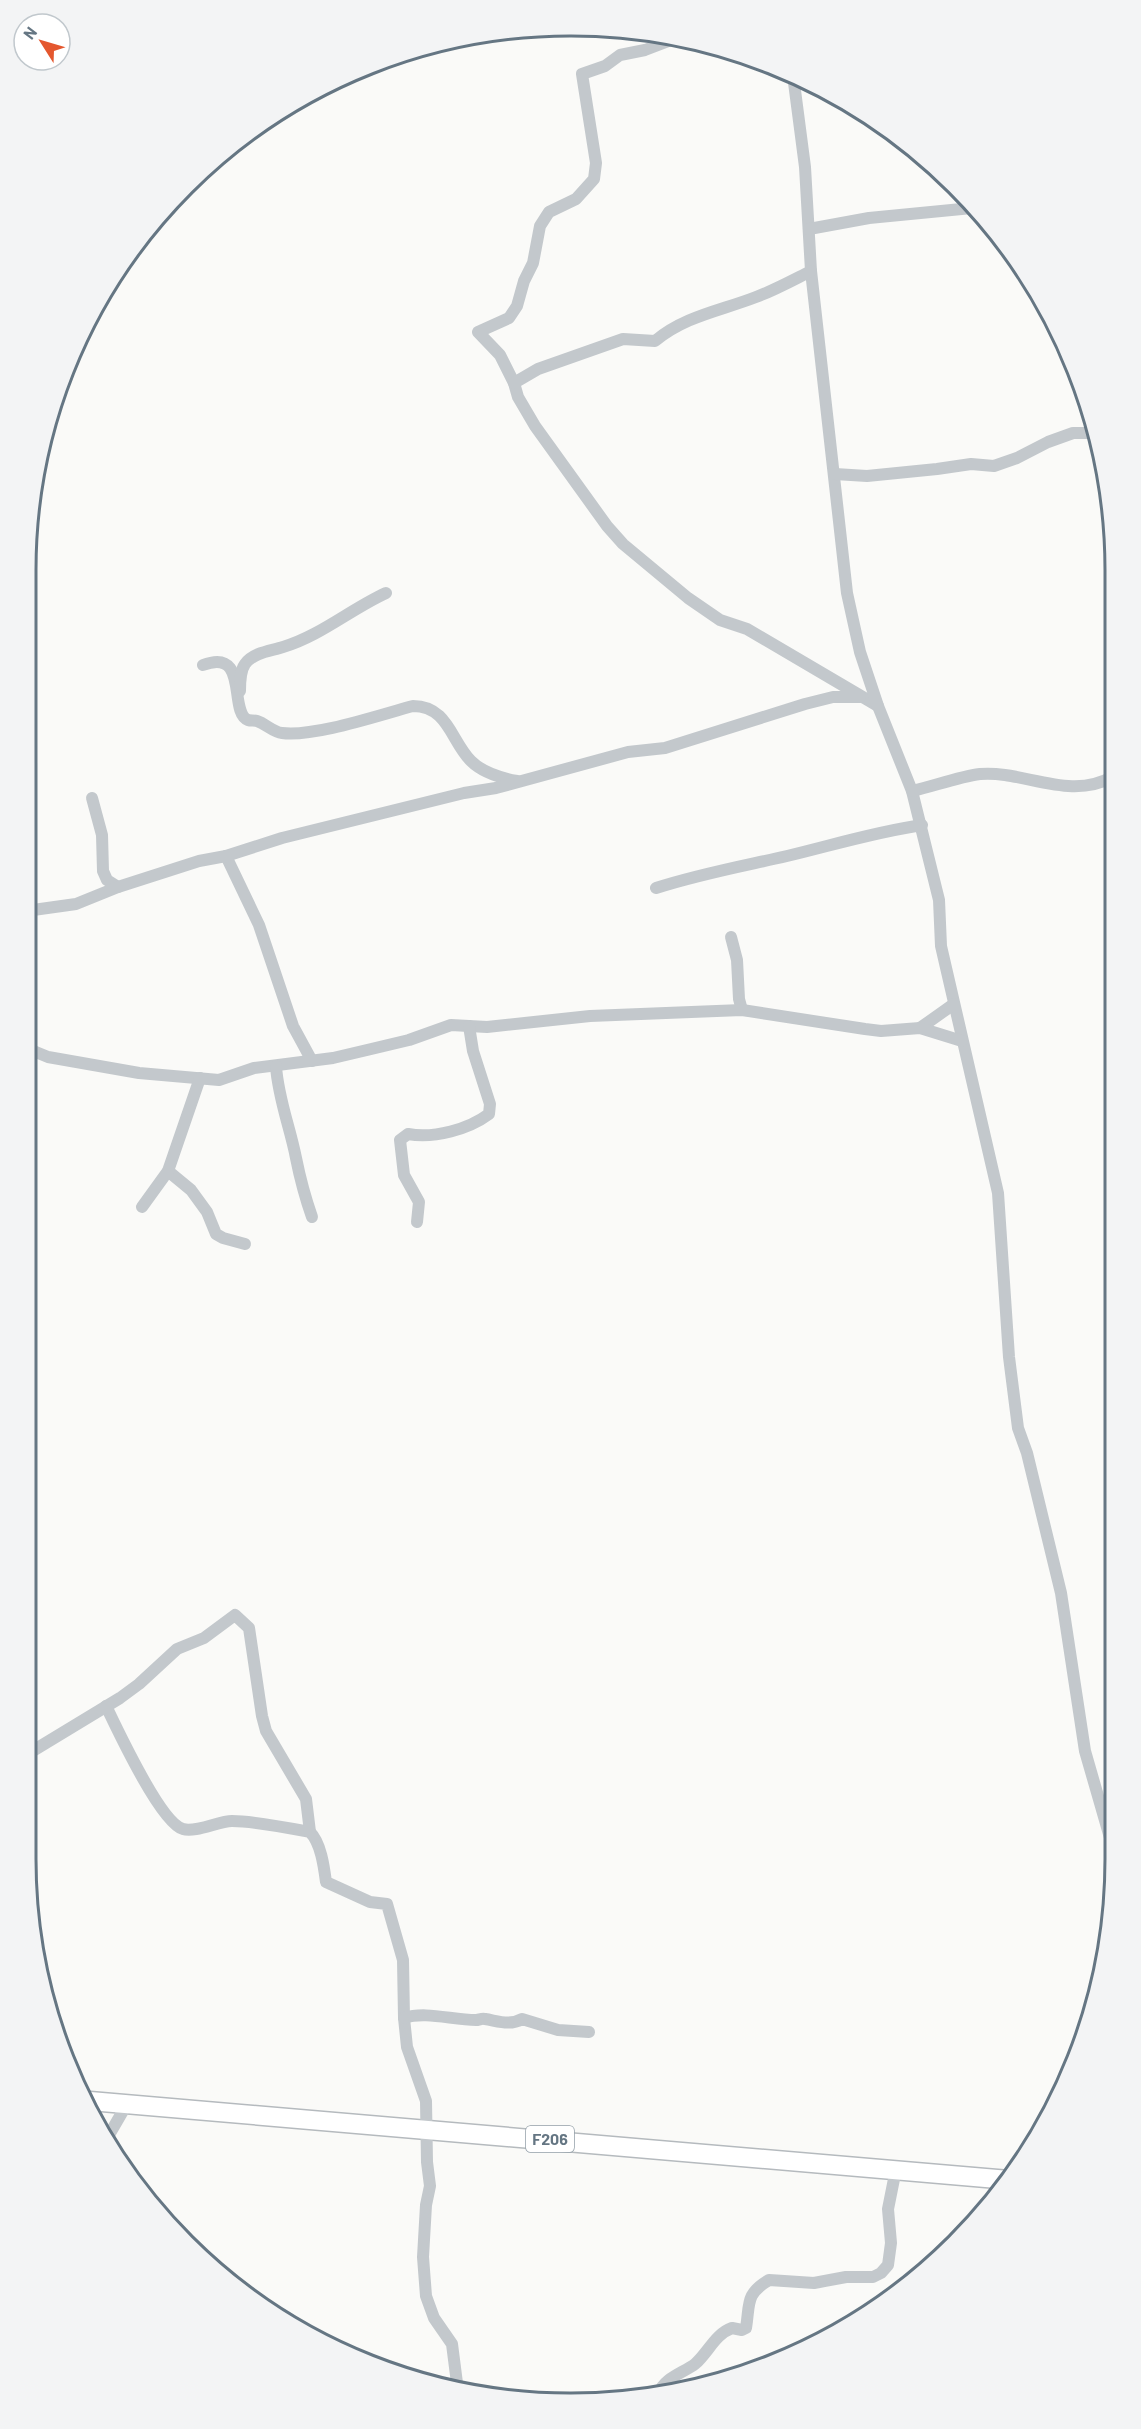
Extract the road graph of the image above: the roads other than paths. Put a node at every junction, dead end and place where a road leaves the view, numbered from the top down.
1 (661, 44) edge
2 (794, 85) edge
3 (963, 209) edge
4 (809, 229) junction
5 (811, 271) junction
6 (514, 383) junction
7 (1087, 433) edge
8 (835, 474) junction
9 (386, 593) dead end
10 (203, 665) dead end
11 (860, 697) junction
12 (239, 698) junction
13 (878, 706) junction
14 (519, 781) junction
15 (1105, 781) edge
16 (912, 791) junction
17 (92, 798) dead end
18 (922, 825) junction
19 (226, 856) junction
20 (118, 887) junction
21 (656, 888) dead end
22 (36, 910) edge
23 (731, 937) dead end
24 (954, 1004) junction
25 (742, 1010) junction
26 (469, 1026) junction
27 (920, 1028) junction
28 (962, 1041) junction
29 (36, 1052) edge
30 (312, 1061) junction
31 (276, 1066) junction
32 (200, 1078) junction
33 (168, 1171) junction
34 (142, 1208) dead end
35 (312, 1217) dead end
36 (417, 1222) dead end
37 (245, 1244) dead end
38 (106, 1706) junction
39 (36, 1749) edge
40 (1105, 1817) edge
41 (310, 1832) junction
42 (404, 2018) junction
43 (589, 2032) dead end
44 (94, 2101) edge
45 (127, 2104) junction
46 (428, 2129) junction
47 (111, 2131) edge
48 (896, 2169) junction
49 (998, 2179) edge
50 (456, 2381) edge
51 (664, 2385) edge

1 - 6 street
2 - 4 street
3 - 4 street
4 - 5 street
5 - 6 street
5 - 8 street
6 - 11 street
7 - 8 street
8 - 13 street
9 - 12 street
10 - 12 street
11 - 13 street
11 - 14 street
12 - 14 street
13 - 16 street
14 - 19 street
15 - 16 street
16 - 18 street
17 - 20 street
18 - 21 street
18 - 24 street
19 - 20 street
19 - 30 street
20 - 22 street
23 - 25 street
24 - 27 street
24 - 28 street
25 - 26 street
25 - 27 street
26 - 30 street
26 - 36 street
27 - 28 street
28 - 40 street
29 - 32 street
30 - 31 street
31 - 32 street
31 - 35 street
32 - 33 street
33 - 34 street
33 - 37 street
38 - 39 street
38 - 41 street
38 - 41 street
41 - 42 street
42 - 43 street
42 - 46 street
44 - 45 main road, F206
45 - 46 main road, F206
45 - 47 street
46 - 48 main road, F206
46 - 50 street
48 - 49 main road, F206
48 - 51 street

